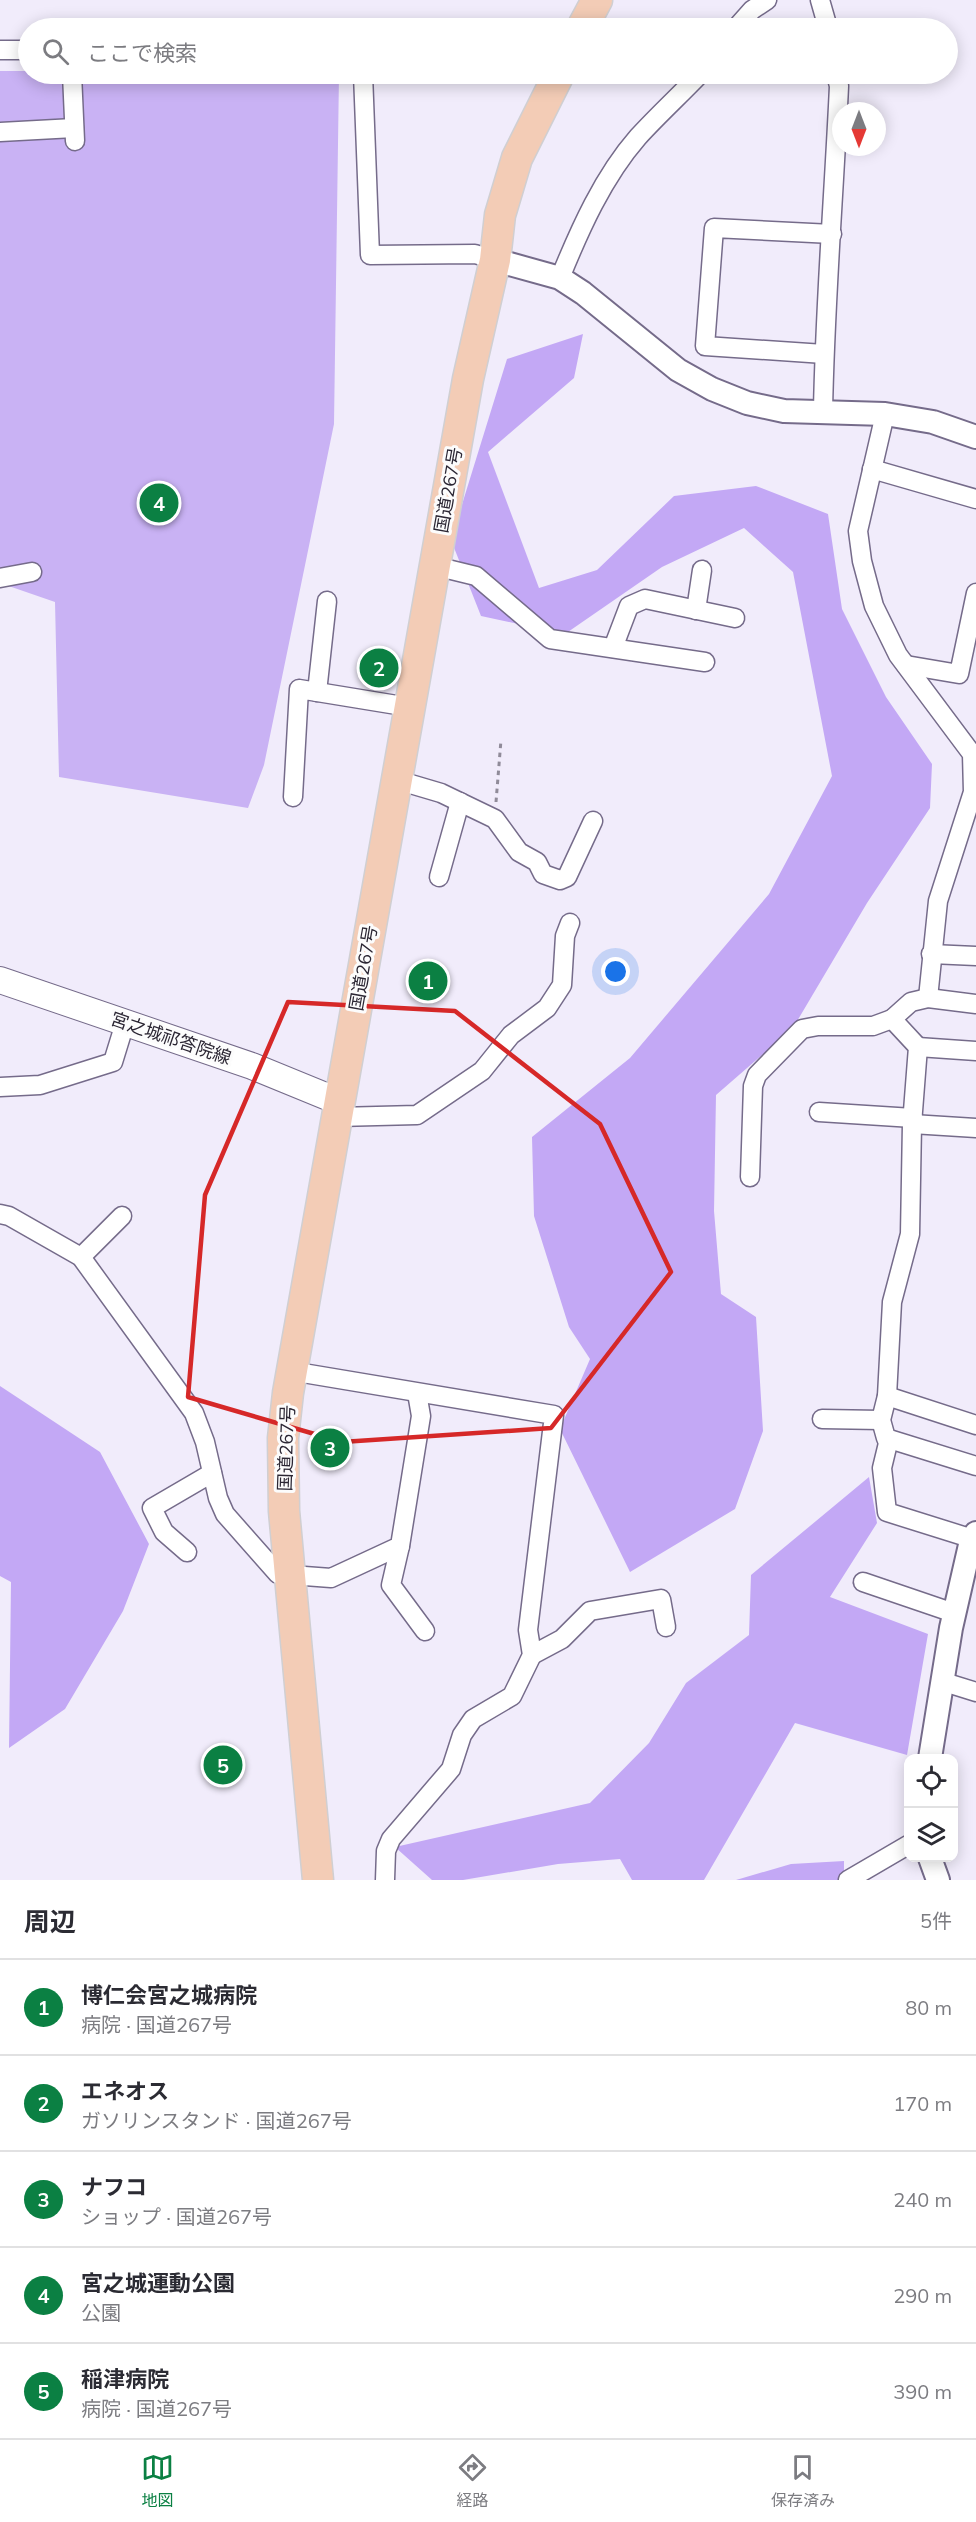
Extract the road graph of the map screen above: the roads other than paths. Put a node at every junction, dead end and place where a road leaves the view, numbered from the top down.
1 (597, 0) edge
2 (767, 0) edge
3 (820, 0) edge
4 (587, 18) edge
5 (745, 18) edge
6 (825, 18) edge
7 (0, 50) edge
8 (18, 50) edge
9 (72, 84) edge
10 (363, 84) edge
11 (554, 84) edge
12 (690, 84) edge
13 (838, 84) edge
14 (0, 132) edge
15 (832, 234) junction
16 (495, 260) junction
17 (560, 278) junction
18 (824, 354) junction
19 (823, 411) junction
20 (885, 414) junction
21 (976, 437) edge
22 (873, 469) junction
23 (976, 500) edge
24 (435, 566) junction
25 (702, 570) dead end
26 (32, 572) dead end
27 (0, 578) edge
28 (976, 593) edge
29 (327, 601) dead end
30 (696, 610) junction
31 (735, 618) dead end
32 (613, 648) junction
33 (705, 662) dead end
34 (906, 665) junction
35 (317, 692) junction
36 (409, 707) junction
37 (974, 777) edge
38 (397, 780) junction
39 (293, 797) dead end
40 (460, 802) junction
41 (592, 821) dead end
42 (439, 877) dead end
43 (570, 923) dead end
44 (931, 954) junction
45 (976, 957) edge
46 (0, 980) edge
47 (928, 998) junction
48 (976, 1004) edge
49 (892, 1019) junction
50 (125, 1023) junction
51 (918, 1047) junction
52 (976, 1051) edge
53 (0, 1087) edge
54 (338, 1109) junction
55 (819, 1112) dead end
56 (912, 1121) junction
57 (976, 1128) edge
58 (750, 1177) dead end
59 (0, 1214) edge
60 (122, 1216) dead end
61 (81, 1257) junction
62 (291, 1371) junction
63 (417, 1393) junction
64 (887, 1396) junction
65 (822, 1419) dead end
66 (881, 1420) junction
67 (976, 1425) edge
68 (889, 1439) junction
69 (976, 1466) edge
70 (213, 1473) junction
71 (974, 1536) edge
72 (400, 1546) junction
73 (187, 1552) dead end
74 (290, 1576) junction
75 (863, 1582) dead end
76 (954, 1613) junction
77 (666, 1627) dead end
78 (425, 1631) dead end
79 (532, 1655) junction
80 (944, 1682) junction
81 (976, 1692) edge
82 (931, 1754) edge
83 (904, 1848) edge
84 (932, 1862) edge
85 (318, 1880) edge
86 (385, 1880) edge
87 (848, 1880) edge
88 (939, 1880) edge

1 - 4 highway
2 - 5 street
3 - 6 street
7 - 8 street
9 - 14 street
10 - 16 street
11 - 16 highway, 国道267号
12 - 17 street
13 - 15 street
15 - 18 street
15 - 18 street
16 - 17 street
16 - 24 highway, 国道267号
17 - 19 street
18 - 19 street
19 - 20 street
20 - 21 street
20 - 22 street
22 - 23 street
22 - 34 street
24 - 32 street
24 - 36 highway, 国道267号
25 - 30 street
26 - 27 street
28 - 34 street
29 - 35 street
30 - 31 street
30 - 32 street
32 - 33 street
34 - 37 street
35 - 36 street
35 - 39 street
36 - 38 highway, 国道267号
37 - 44 street
38 - 40 street
38 - 54 highway, 国道267号
40 - 41 street
40 - 42 street
43 - 54 street
44 - 45 street
44 - 47 street
46 - 50 main road, 宮之城祁答院線
47 - 48 street
47 - 49 street
49 - 51 street
49 - 58 street
50 - 53 street
50 - 54 main road, 宮之城祁答院線
51 - 52 street
51 - 56 street
54 - 62 highway, 国道267号
55 - 56 street
56 - 57 street
56 - 64 street
59 - 61 street
60 - 61 street
61 - 70 street
62 - 63 street
62 - 74 highway, 国道267号
63 - 72 street
63 - 79 street
64 - 66 street
64 - 67 street
65 - 66 street
66 - 68 street
68 - 69 street
68 - 71 street
70 - 73 street
70 - 74 street
71 - 76 street
72 - 74 street
72 - 78 street
74 - 85 highway, 国道267号
75 - 76 street
76 - 80 street
77 - 79 street
79 - 86 street
80 - 81 street
80 - 82 street
83 - 87 street
84 - 88 street

